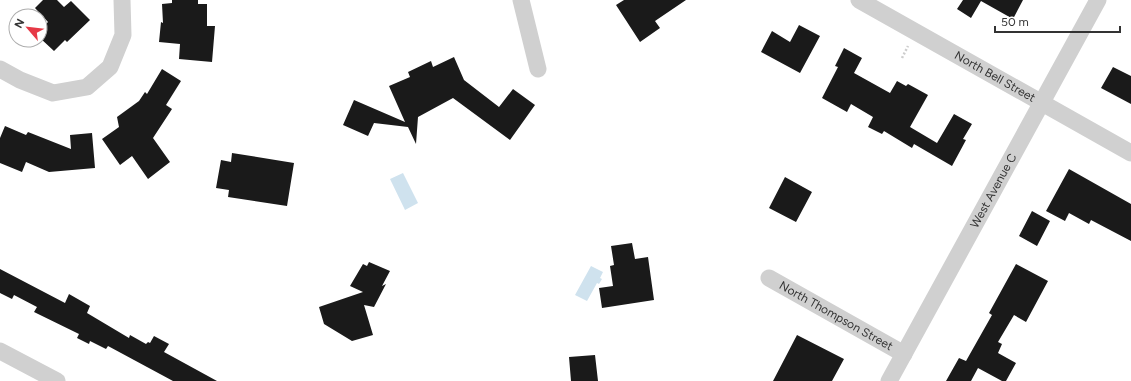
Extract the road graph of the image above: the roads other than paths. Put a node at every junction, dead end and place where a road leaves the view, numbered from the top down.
1 (122, 0) edge
2 (521, 0) edge
3 (859, 0) edge
4 (1098, 0) edge
5 (0, 69) edge
6 (538, 69) dead end
7 (1041, 102) junction
8 (1131, 153) edge
9 (769, 278) dead end
10 (0, 351) edge
11 (904, 354) junction
12 (57, 381) edge
13 (889, 381) edge

1 - 5 street
2 - 6 street
3 - 7 street, North Bell Street
4 - 7 street, West Avenue C
7 - 8 street, North Bell Street
7 - 11 street, West Avenue C
9 - 11 street, North Thompson Street
10 - 12 street
11 - 13 street, West Avenue C

